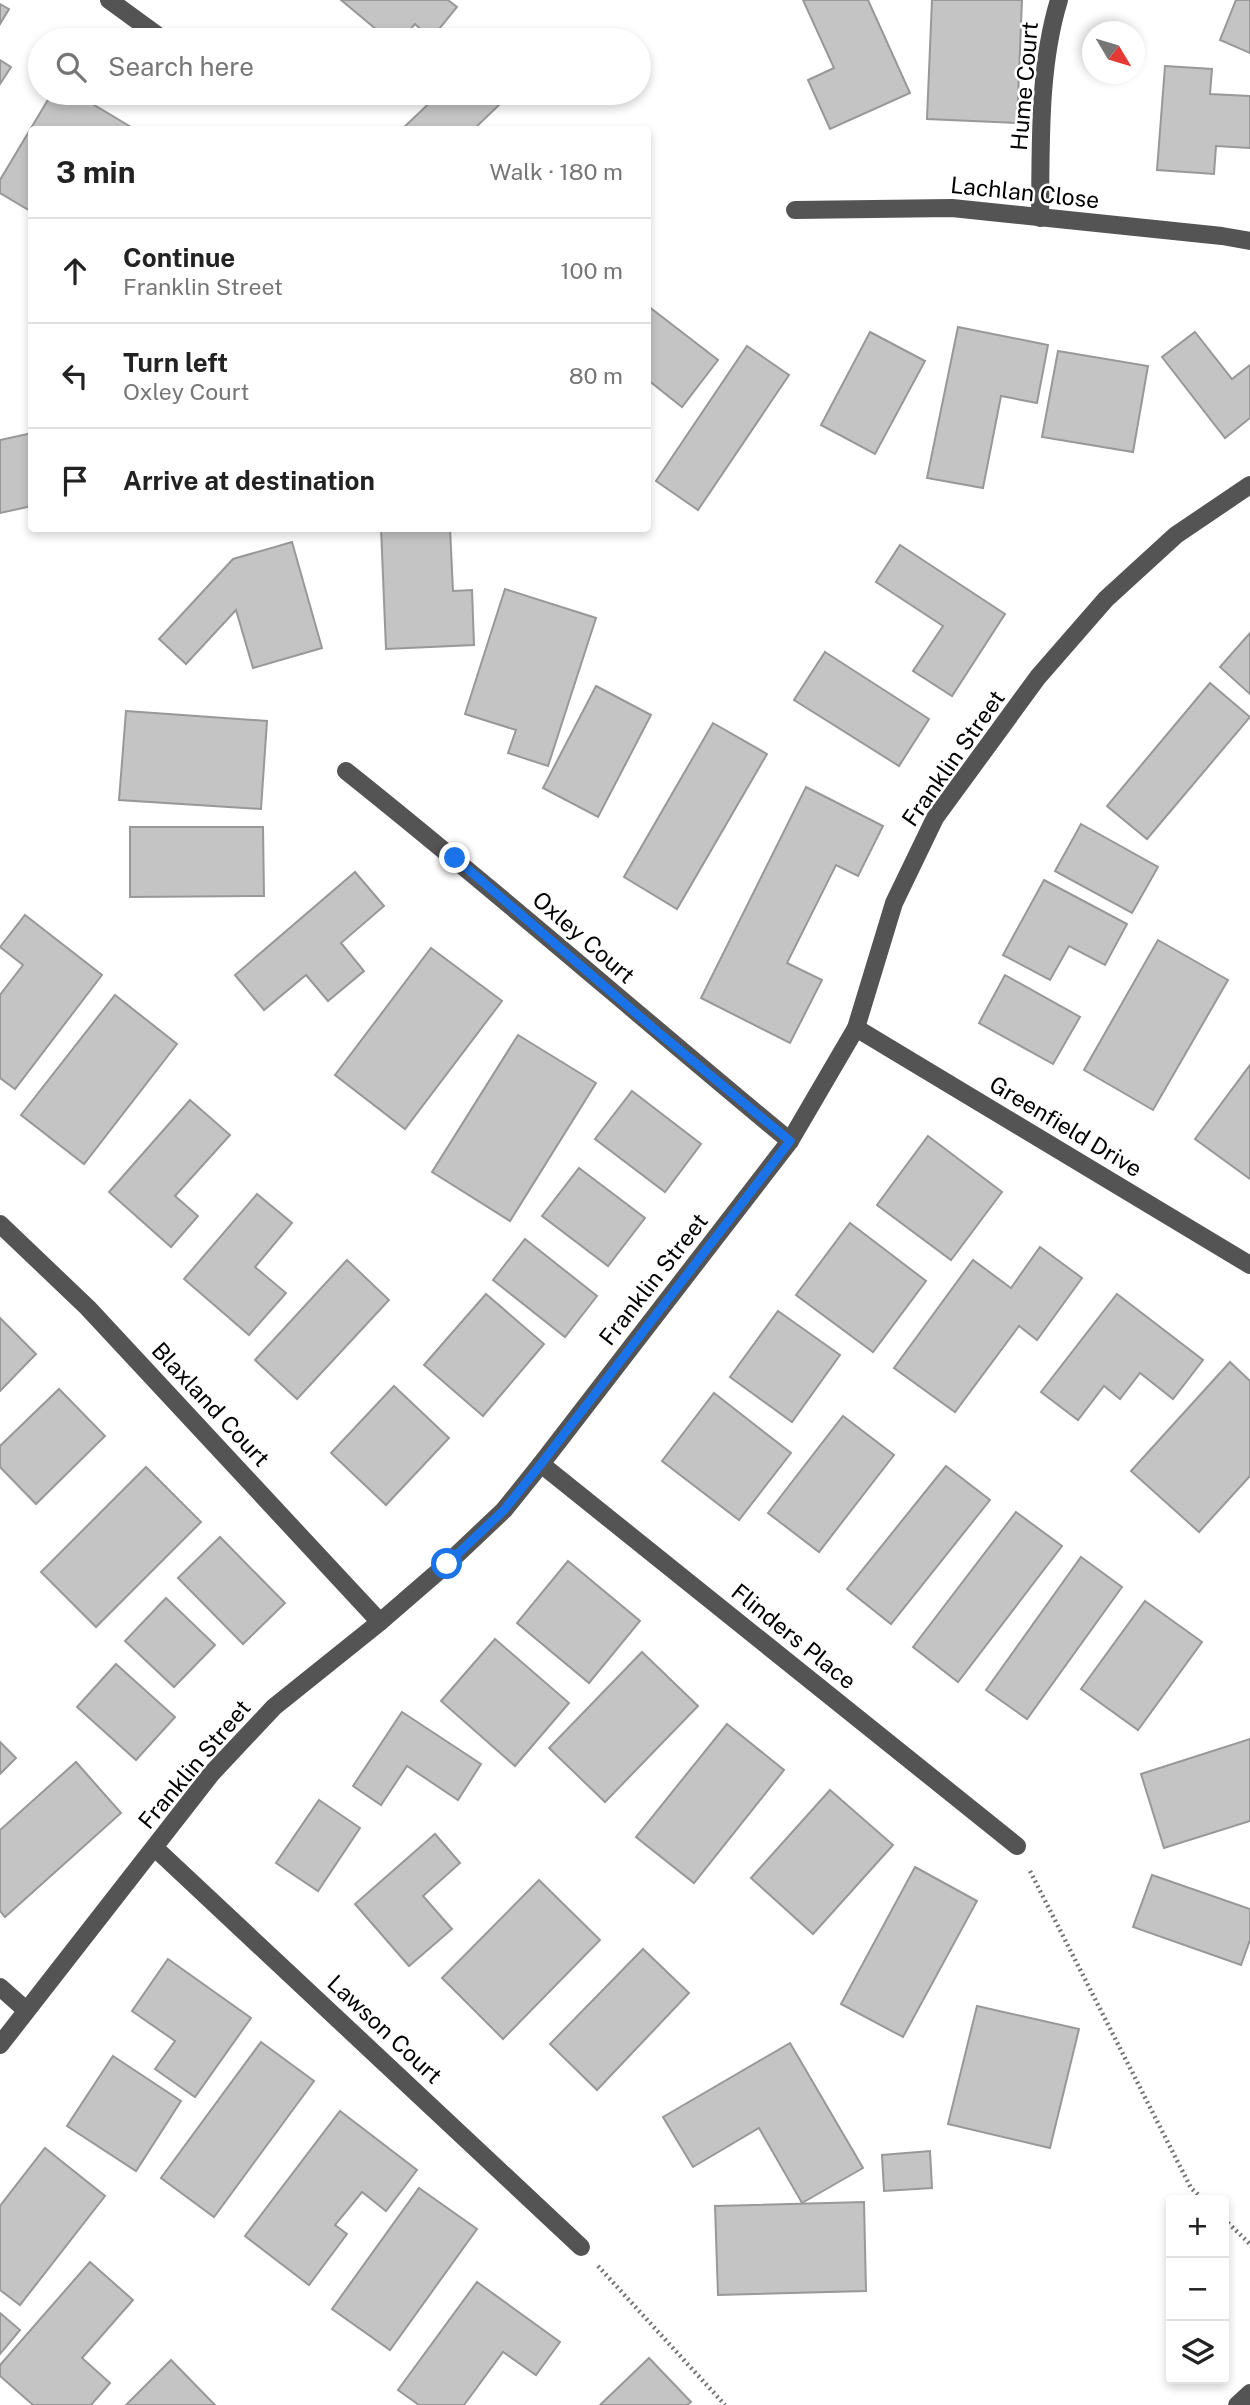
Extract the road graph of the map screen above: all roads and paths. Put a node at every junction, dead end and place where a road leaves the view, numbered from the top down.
1 (109, 0) edge
2 (1059, 0) edge
3 (148, 28) edge
4 (795, 210) dead end
5 (1040, 218) junction
6 (1250, 241) edge
7 (1250, 485) edge
8 (346, 771) dead end
9 (856, 1028) junction
10 (790, 1141) junction
11 (0, 1224) edge
12 (1250, 1265) edge
13 (541, 1464) junction
14 (380, 1622) junction
15 (1017, 1846) joint
16 (155, 1848) junction
17 (0, 1987) edge
18 (26, 2010) junction
19 (0, 2045) edge
20 (1199, 2195) edge
21 (1229, 2224) edge
22 (1250, 2244) edge
23 (581, 2247) joint
24 (1250, 2393) edge
25 (725, 2405) edge
26 (1237, 2405) edge

1 - 3 street
2 - 5 street, Hume Court
4 - 5 street, Lachlan Close
5 - 6 street, Lachlan Close
7 - 9 street, Franklin Street
8 - 10 street, Oxley Court
9 - 10 street, Franklin Street
9 - 12 street, Greenfield Drive
10 - 13 street, Franklin Street
11 - 14 street, Blaxland Court
13 - 14 street, Franklin Street
13 - 15 street, Flinders Place
14 - 16 street, Franklin Street
15 - 20 path
16 - 18 street, Franklin Street
16 - 23 street, Lawson Court
17 - 18 street
18 - 19 street, Franklin Street
21 - 22 path
23 - 25 path
24 - 26 street

